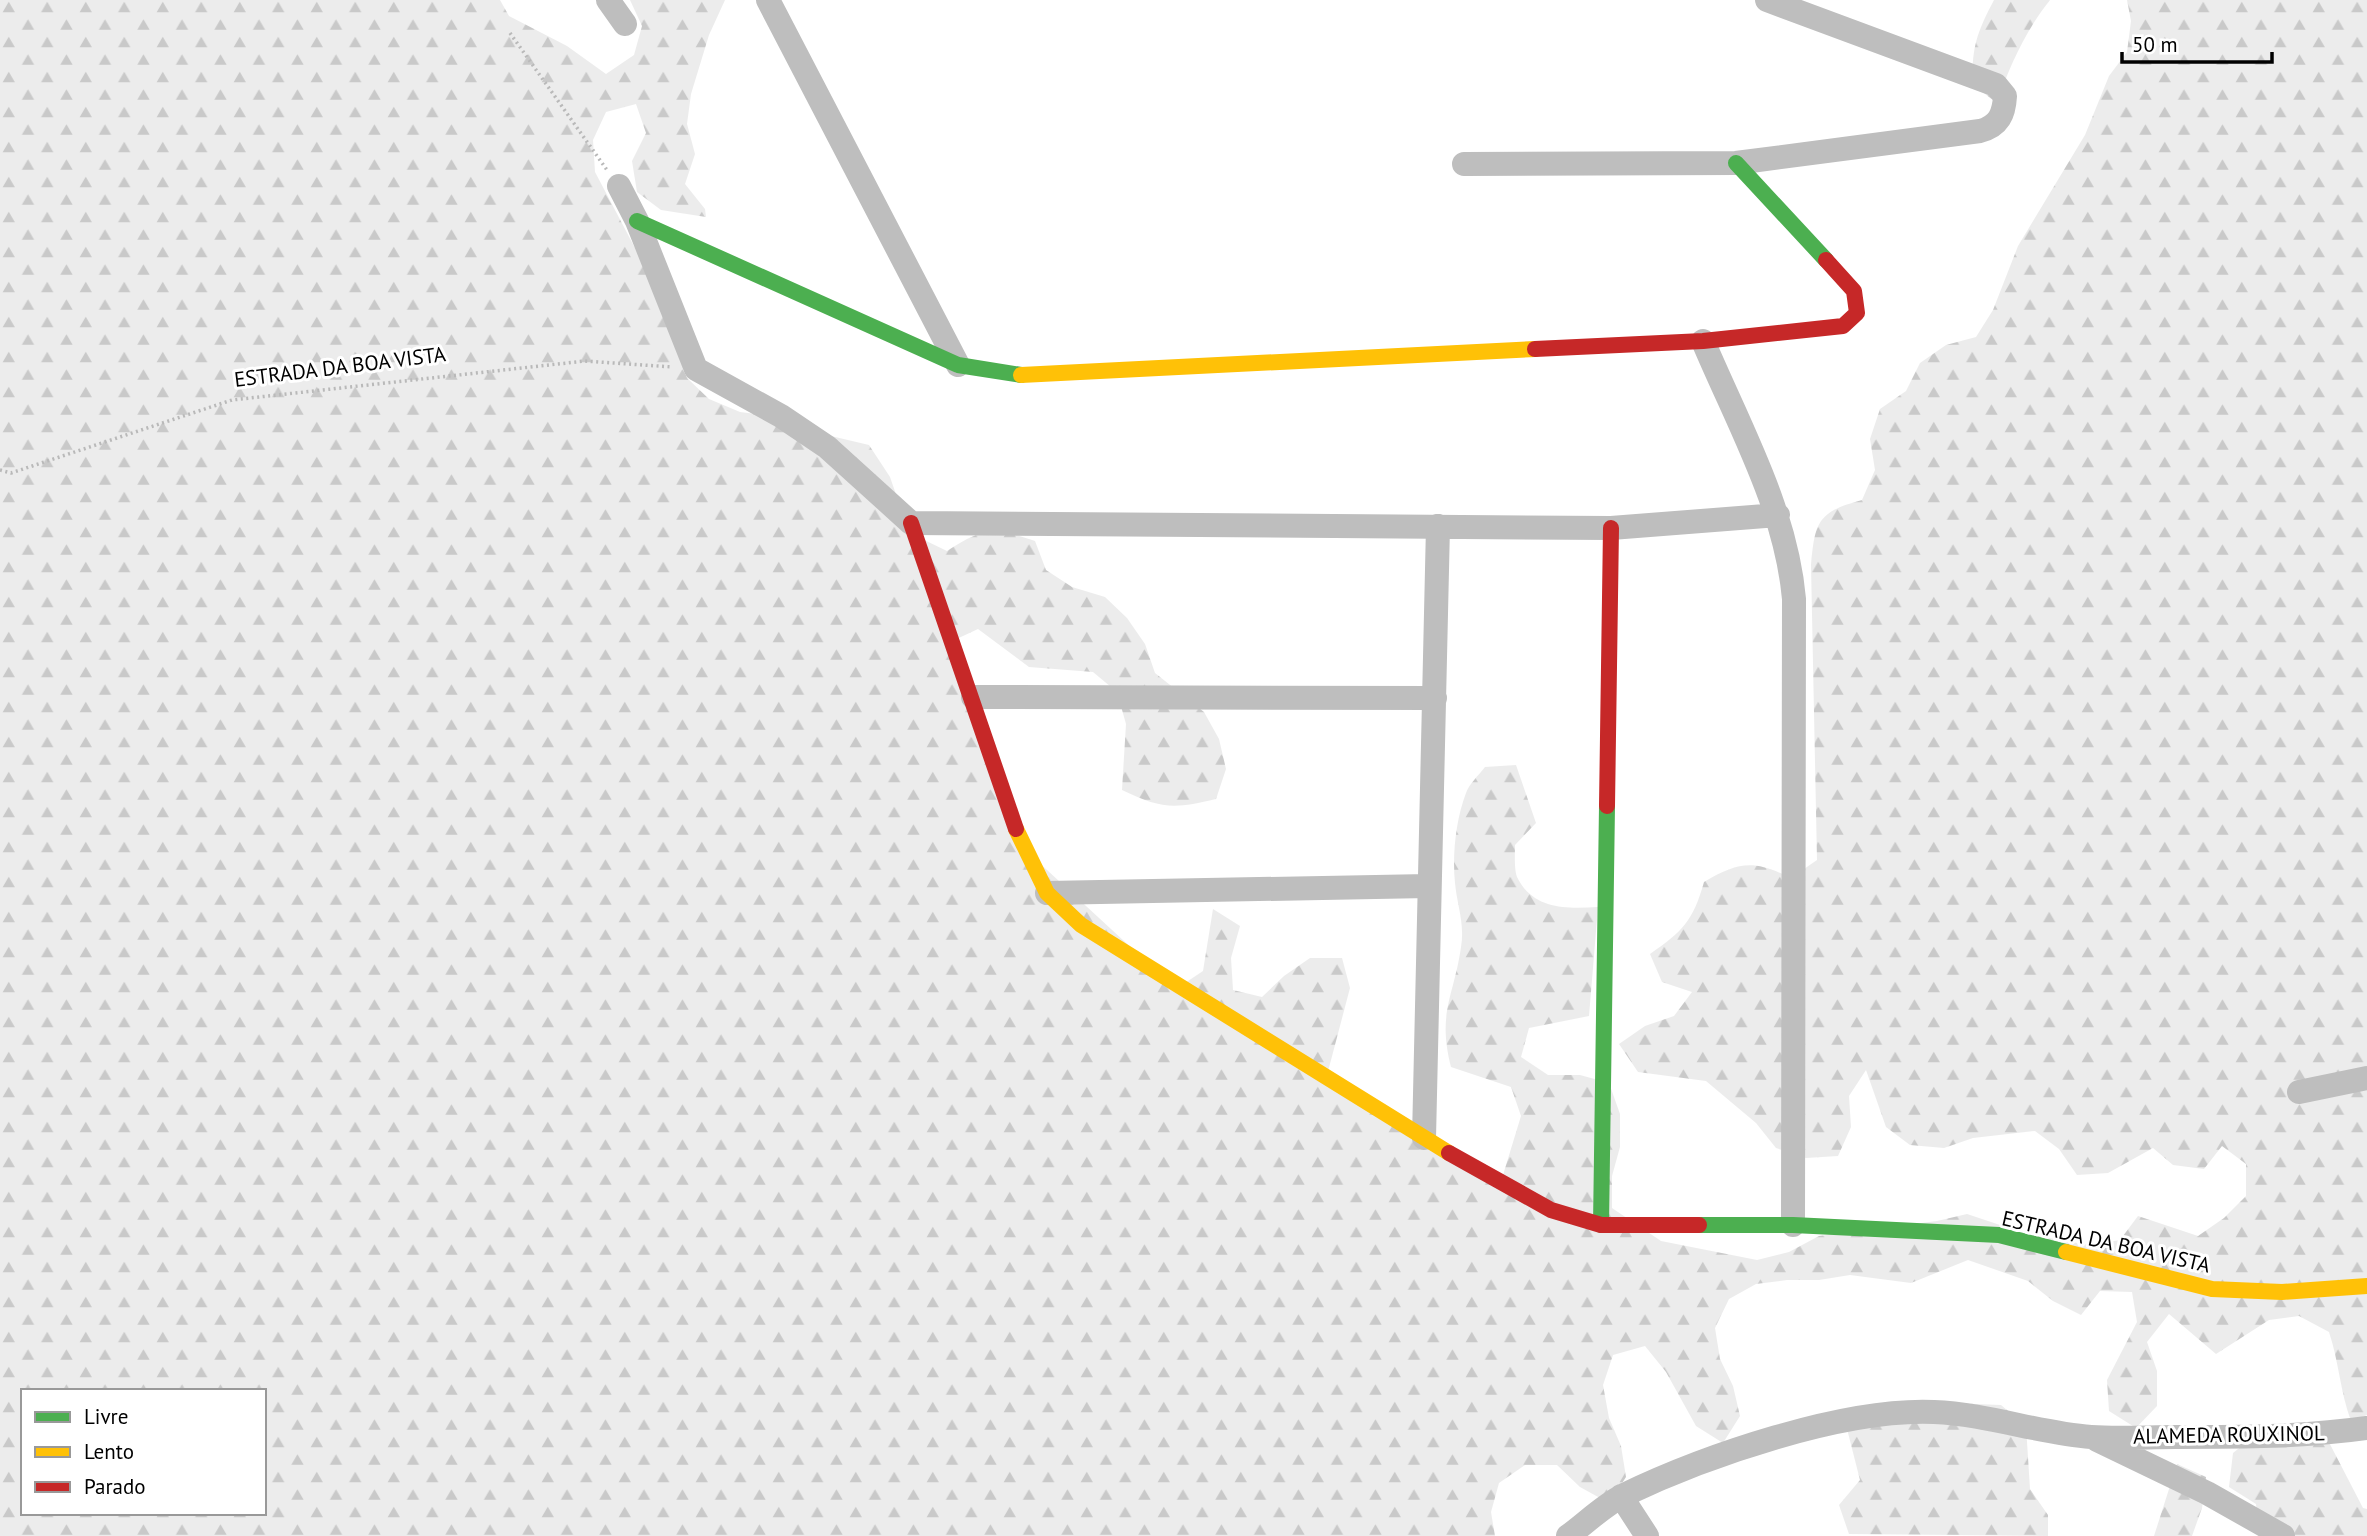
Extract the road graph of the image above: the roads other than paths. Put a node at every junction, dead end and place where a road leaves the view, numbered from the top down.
1 (608, 0) edge
2 (768, 0) edge
3 (1767, 0) edge
4 (625, 24) dead end
5 (1736, 163) junction
6 (1464, 164) dead end
7 (619, 186) road end
8 (637, 221) junction
9 (1703, 341) junction
10 (958, 365) junction
11 (1778, 515) junction
12 (911, 523) junction
13 (1438, 526) junction
14 (1611, 528) junction
15 (973, 697) junction
16 (1435, 698) junction
17 (1428, 886) junction
18 (1047, 893) junction
19 (2367, 1078) edge
20 (2299, 1092) dead end
21 (1424, 1138) junction
22 (1601, 1225) junction
23 (1793, 1225) junction
24 (2367, 1286) edge
25 (2367, 1428) edge
26 (2090, 1437) junction
27 (1621, 1496) junction
28 (1568, 1536) edge
29 (1647, 1536) edge
30 (2283, 1536) edge

1 - 4 street
2 - 10 street
3 - 5 street
5 - 6 street
5 - 9 street
7 - 8 street
8 - 10 street
8 - 12 street
9 - 10 street
9 - 11 street
11 - 14 street
11 - 23 street
12 - 13 street
12 - 15 street
13 - 14 street
13 - 16 street
14 - 22 street
15 - 16 street
15 - 18 street
16 - 17 street
17 - 18 street
17 - 21 street
18 - 21 street, ESTRADA DA BOA VISTA
19 - 20 street
21 - 22 street, ESTRADA DA BOA VISTA
22 - 23 street, ESTRADA DA BOA VISTA
23 - 24 street, ESTRADA DA BOA VISTA
25 - 26 street, ALAMEDA ROUXINOL
26 - 27 street
26 - 30 street
27 - 28 street
27 - 29 street

